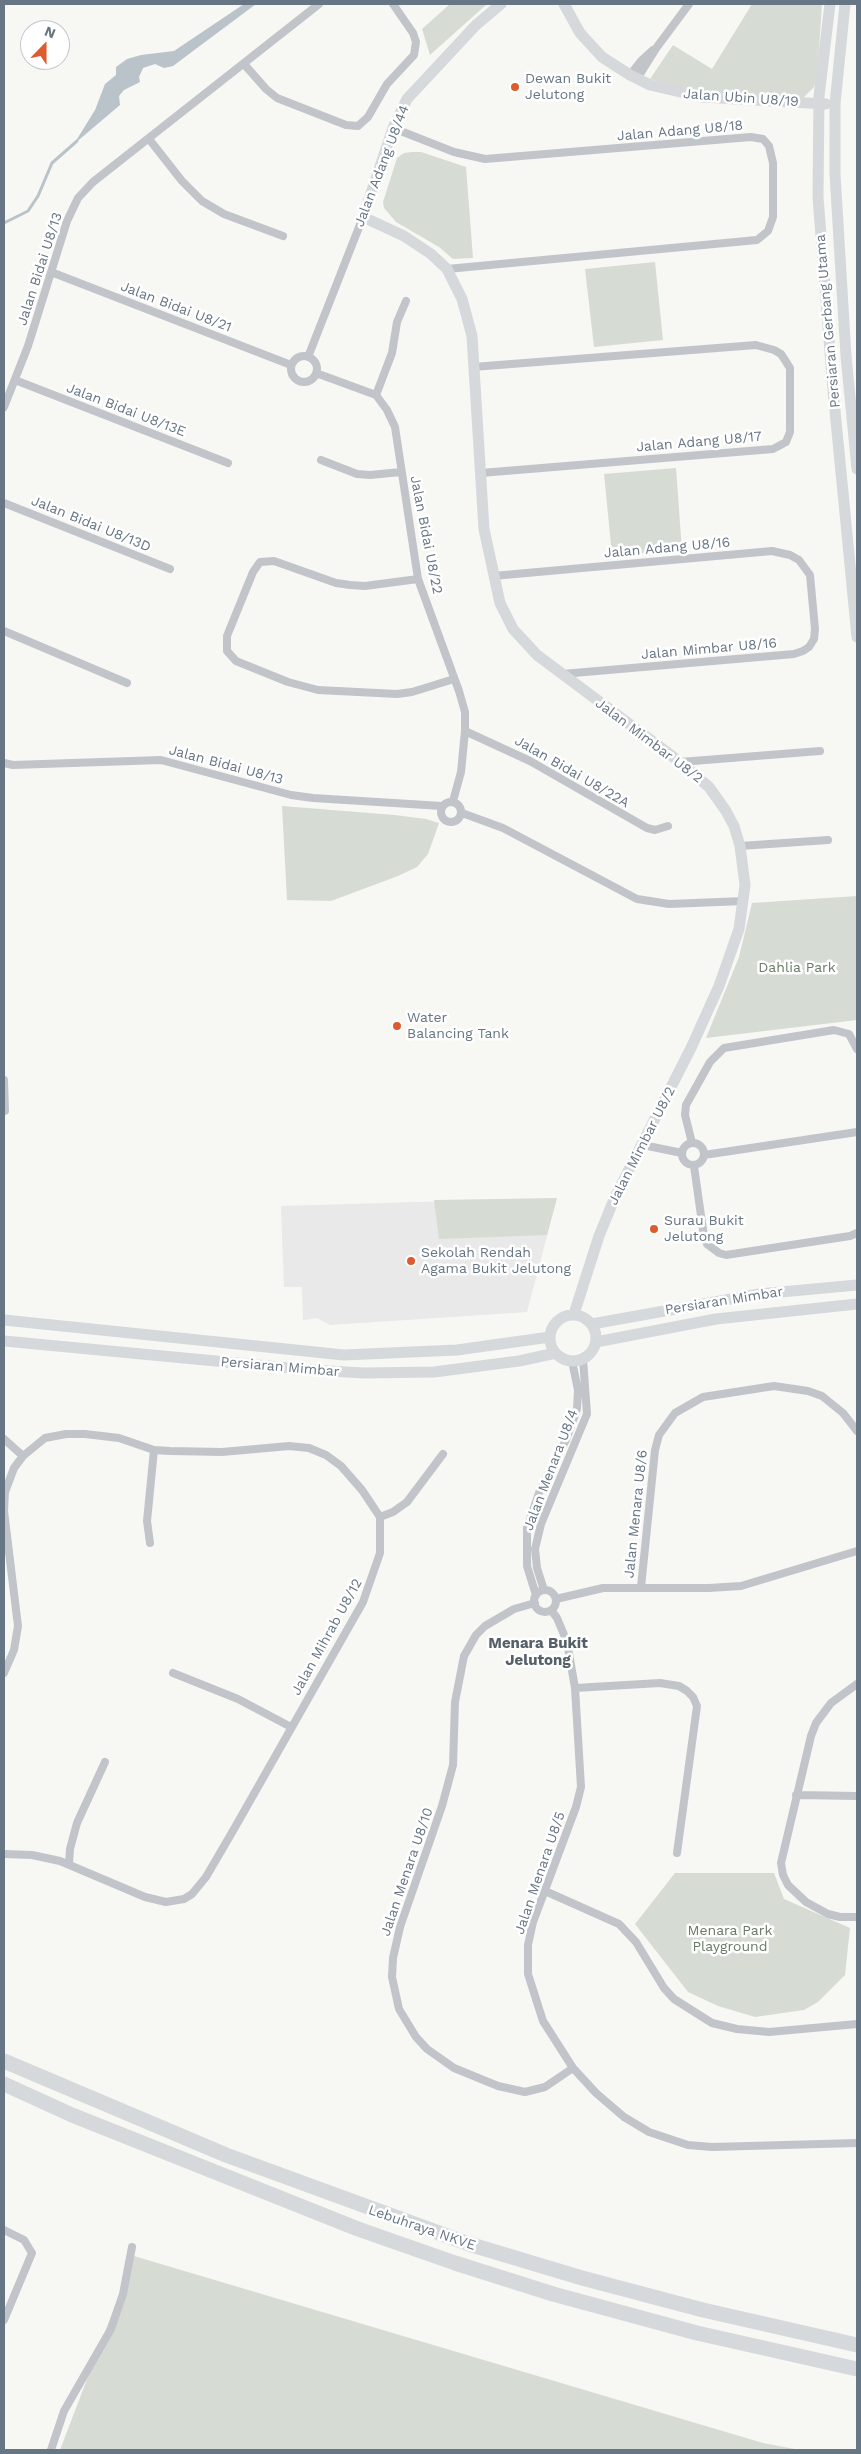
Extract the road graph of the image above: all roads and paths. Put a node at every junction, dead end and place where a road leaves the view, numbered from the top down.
1 (319, 4) edge
2 (393, 4) edge
3 (500, 4) edge
4 (564, 4) edge
5 (689, 4) edge
6 (830, 4) edge
7 (845, 4) edge
8 (244, 64) junction
9 (634, 77) junction
10 (819, 103) junction
11 (835, 104) junction
12 (394, 128) junction
13 (149, 139) junction
14 (363, 217) junction
15 (283, 236) dead end
16 (447, 269) junction
17 (51, 272) junction
18 (406, 301) dead end
19 (308, 357) junction
20 (291, 365) junction
21 (473, 367) junction
22 (316, 373) junction
23 (15, 380) junction
24 (376, 395) junction
25 (4, 406) edge
26 (321, 460) dead end
27 (228, 463) dead end
28 (857, 469) edge
29 (401, 472) junction
30 (481, 473) junction
31 (4, 503) edge
32 (170, 569) dead end
33 (493, 576) junction
34 (418, 580) junction
35 (812, 599) joint
36 (4, 631) edge
37 (857, 637) edge
38 (561, 674) junction
39 (454, 679) junction
40 (127, 683) dead end
41 (465, 731) junction
42 (820, 752) dead end
43 (680, 762) junction
44 (4, 763) edge
45 (453, 801) junction
46 (442, 806) junction
47 (462, 814) junction
48 (668, 826) dead end
49 (828, 840) dead end
50 (740, 846) junction
51 (744, 901) junction
52 (857, 1049) edge
53 (4, 1080) edge
54 (5, 1111) edge
55 (857, 1132) edge
56 (692, 1143) junction
57 (643, 1145) junction
58 (682, 1153) junction
59 (704, 1155) junction
60 (694, 1166) junction
61 (857, 1233) edge
62 (857, 1285) edge
63 (857, 1304) edge
64 (574, 1314) junction
65 (4, 1320) edge
66 (592, 1324) junction
67 (550, 1337) junction
68 (4, 1341) edge
69 (596, 1342) junction
70 (556, 1354) junction
71 (577, 1360) junction
72 (857, 1431) edge
73 (4, 1439) edge
74 (154, 1450) junction
75 (443, 1454) dead end
76 (23, 1456) junction
77 (380, 1517) junction
78 (150, 1543) dead end
79 (857, 1551) edge
80 (641, 1586) junction
81 (544, 1590) junction
82 (535, 1599) junction
83 (556, 1599) junction
84 (550, 1610) junction
85 (4, 1673) edge
86 (173, 1673) dead end
87 (857, 1684) edge
88 (575, 1688) junction
89 (291, 1727) junction
90 (105, 1762) dead end
91 (796, 1795) junction
92 (857, 1796) edge
93 (677, 1853) dead end
94 (4, 1854) edge
95 (69, 1864) junction
96 (545, 1891) junction
97 (857, 1917) edge
98 (857, 2024) edge
99 (4, 2061) edge
100 (572, 2068) junction
101 (4, 2084) edge
102 (857, 2143) edge
103 (4, 2230) edge
104 (132, 2247) dead end
105 (4, 2320) edge
106 (857, 2345) edge
107 (857, 2368) edge
108 (51, 2450) edge

1 - 8 street, Jalan Bidai U8/13
2 - 8 street
3 - 12 street, Jalan Adang U8/44
4 - 9 street, Jalan Ubin U8/19
5 - 9 street
6 - 10 street, Persiaran Gerbang Utama
7 - 11 street, Persiaran Gerbang Utama
8 - 13 street, Jalan Bidai U8/13
9 - 10 street, Jalan Ubin U8/19
10 - 11 street, Jalan Ubin U8/19
10 - 37 street, Persiaran Gerbang Utama
11 - 28 street, Persiaran Gerbang Utama
12 - 14 street, Jalan Adang U8/44
12 - 16 street, Jalan Adang U8/18
13 - 15 street
13 - 17 street, Jalan Bidai U8/13
14 - 16 street, Jalan Mimbar U8/2
14 - 19 street, Jalan Adang U8/44
16 - 21 street, Jalan Mimbar U8/2
17 - 20 street, Jalan Bidai U8/21
17 - 23 street, Jalan Bidai U8/13
18 - 24 street
19 - 20 street
19 - 22 street
20 - 22 street
21 - 30 street, Jalan Mimbar U8/2
21 - 30 street, Jalan Adang U8/17
22 - 24 street
23 - 25 street, Jalan Bidai U8/13
23 - 27 street, Jalan Bidai U8/13E
24 - 29 street, Jalan Bidai U8/22
26 - 29 street
29 - 34 street, Jalan Bidai U8/22
30 - 33 street, Jalan Mimbar U8/2
31 - 32 street, Jalan Bidai U8/13D
33 - 35 street, Jalan Adang U8/16
33 - 38 street, Jalan Mimbar U8/2
34 - 39 street, Jalan Bidai U8/22
34 - 39 street
35 - 38 street, Jalan Mimbar U8/16
36 - 40 street
38 - 43 street, Jalan Mimbar U8/2
39 - 41 street, Jalan Bidai U8/22
41 - 45 street, Jalan Bidai U8/22
41 - 48 street, Jalan Bidai U8/22A
42 - 43 street
43 - 50 street, Jalan Mimbar U8/2
44 - 46 street, Jalan Bidai U8/13
45 - 46 street
45 - 47 street
46 - 47 street
47 - 51 street
49 - 50 street
50 - 51 street, Jalan Mimbar U8/2
51 - 57 street, Jalan Mimbar U8/2
52 - 56 street
53 - 54 street
55 - 59 street
56 - 58 street
56 - 59 street
57 - 58 street
57 - 64 street, Jalan Mimbar U8/2
58 - 60 street
59 - 60 street
60 - 61 street
62 - 66 street, Persiaran Mimbar
63 - 69 street, Persiaran Mimbar
64 - 66 street
64 - 67 street
65 - 67 street, Persiaran Mimbar
66 - 69 street
67 - 70 street
68 - 70 street, Persiaran Mimbar
69 - 71 street
70 - 71 street
71 - 81 street, Jalan Menara U8/4
71 - 82 street, Jalan Menara U8/4
72 - 80 street, Jalan Menara U8/6
73 - 76 street
74 - 76 street
74 - 77 street
74 - 78 street
75 - 77 street
76 - 85 street
77 - 89 street, Jalan Mihrab U8/12
79 - 80 street
80 - 83 street
81 - 82 street
81 - 83 street
82 - 84 street
82 - 100 street, Jalan Menara U8/10
83 - 84 street
84 - 88 street, Jalan Menara U8/5
86 - 89 street
87 - 91 street
88 - 93 street
88 - 96 street, Jalan Menara U8/5
89 - 95 street, Jalan Mihrab U8/12
90 - 95 street
91 - 92 street
91 - 97 street
94 - 95 street, Jalan Mihrab U8/12
96 - 98 street
96 - 100 street, Jalan Menara U8/5
99 - 106 highway, Lebuhraya NKVE
100 - 102 street, Jalan Menara U8/5
101 - 107 highway, Lebuhraya NKVE
103 - 105 street
104 - 108 street

